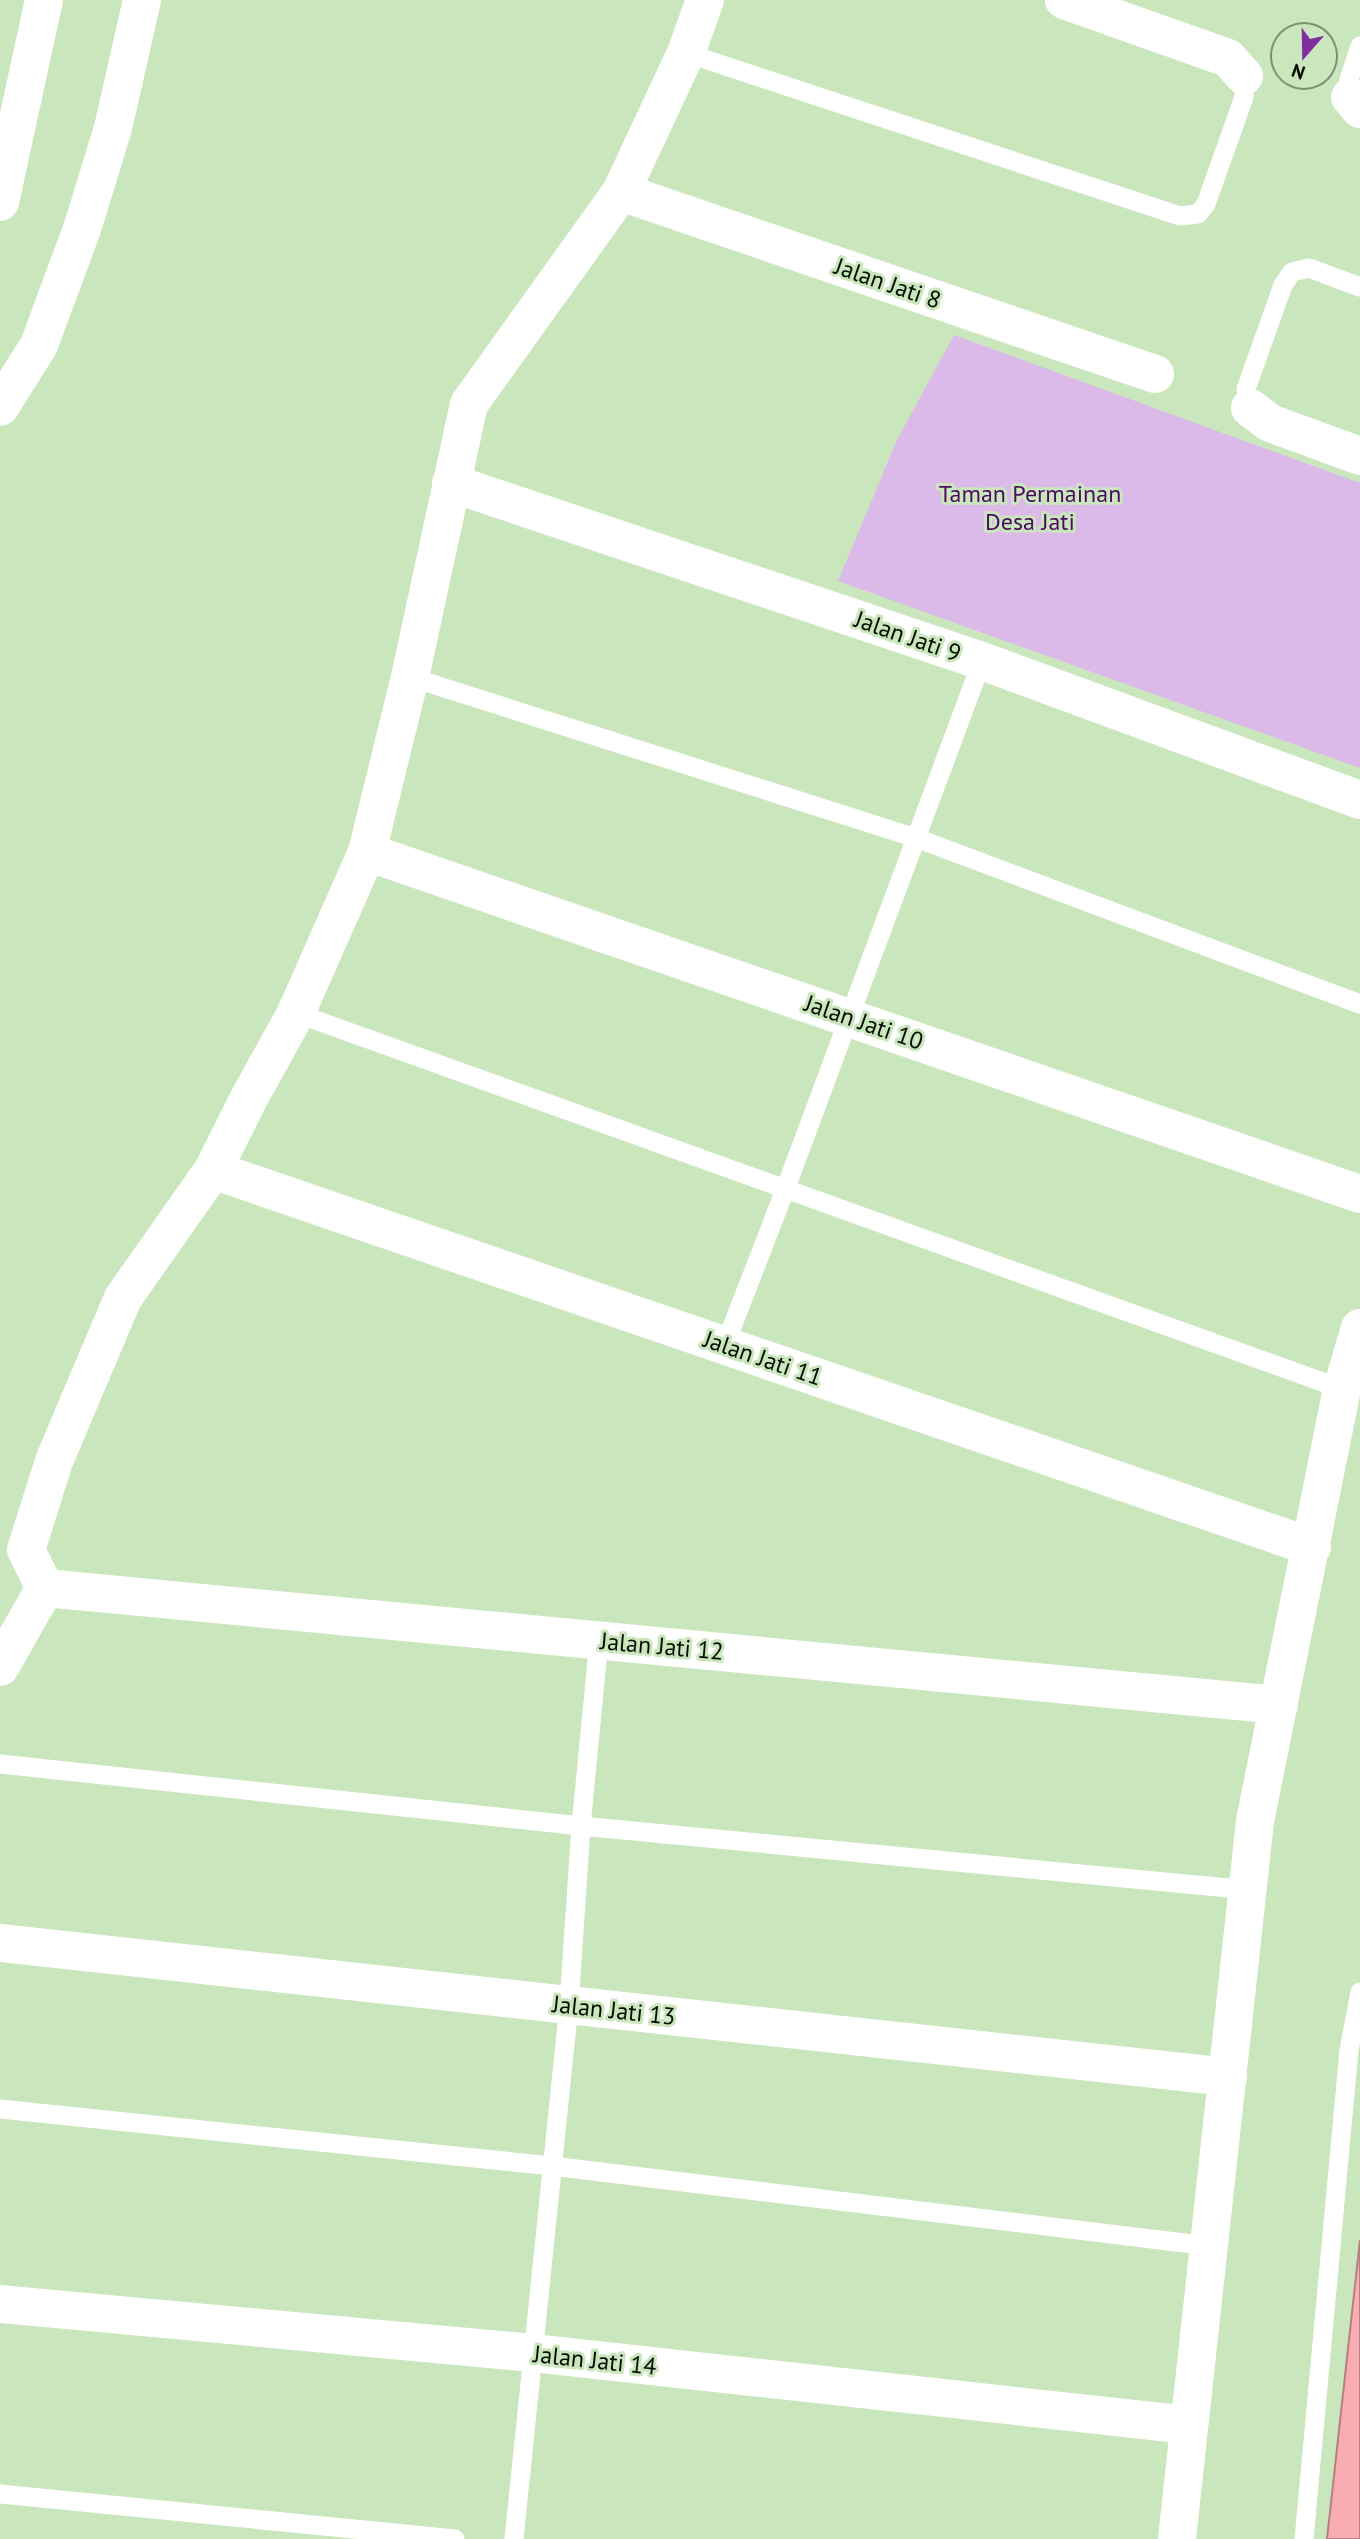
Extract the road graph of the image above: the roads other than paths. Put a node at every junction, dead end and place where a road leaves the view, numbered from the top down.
1 (44, 0) edge
2 (142, 0) edge
3 (705, 0) edge
4 (1064, 0) edge
5 (1360, 46) edge
6 (686, 53) junction
7 (1244, 76) joint
8 (1355, 103) edge
9 (621, 192) junction
10 (0, 202) edge
11 (1360, 287) edge
12 (1156, 374) dead end
13 (0, 407) edge
14 (1250, 408) joint
15 (1360, 456) edge
16 (451, 483) junction
17 (982, 661) junction
18 (410, 677) junction
19 (1360, 800) edge
20 (916, 838) junction
21 (367, 852) junction
22 (1360, 1004) edge
23 (296, 1013) junction
24 (849, 1016) junction
25 (213, 1171) junction
26 (785, 1190) junction
27 (1360, 1194) edge
28 (1360, 1328) edge
29 (725, 1345) junction
30 (1342, 1389) junction
31 (1311, 1547) junction
32 (45, 1588) junction
33 (598, 1640) junction
34 (0, 1668) edge
35 (1279, 1705) junction
36 (0, 1764) edge
37 (581, 1826) junction
38 (1248, 1890) junction
39 (0, 1943) edge
40 (1360, 1992) edge
41 (569, 2005) junction
42 (1228, 2077) junction
43 (0, 2109) edge
44 (552, 2166) junction
45 (1209, 2246) junction
46 (0, 2304) edge
47 (533, 2353) junction
48 (1189, 2425) junction
49 (0, 2494) edge
50 (455, 2539) edge
51 (514, 2539) edge
52 (1177, 2539) edge
53 (1304, 2539) edge

1 - 10 main road
2 - 13 main road
3 - 6 main road
4 - 7 main road
5 - 8 lane
6 - 7 lane
6 - 9 main road
9 - 12 main road, Jalan Jati 8
9 - 16 main road
11 - 14 lane
14 - 15 main road
16 - 17 main road, Jalan Jati 9
16 - 18 main road
17 - 19 main road, Jalan Jati 9
17 - 20 lane
18 - 20 lane
18 - 21 main road
20 - 22 lane
20 - 24 lane
21 - 23 main road
21 - 24 main road, Jalan Jati 10
23 - 25 main road
23 - 26 lane
24 - 26 lane
24 - 27 main road, Jalan Jati 10
25 - 29 main road, Jalan Jati 11
25 - 32 main road
26 - 29 lane
26 - 30 lane
28 - 30 main road
29 - 31 main road, Jalan Jati 11
30 - 31 main road
31 - 35 main road
32 - 33 main road, Jalan Jati 12
32 - 34 main road
33 - 35 main road, Jalan Jati 12
33 - 37 lane
35 - 38 main road
36 - 37 lane
37 - 38 lane
37 - 41 lane
38 - 42 main road
39 - 41 main road, Jalan Jati 13
40 - 53 lane
41 - 42 main road, Jalan Jati 13
41 - 44 lane
42 - 45 main road
43 - 44 lane
44 - 45 lane
44 - 47 lane
45 - 48 main road
46 - 47 main road, Jalan Jati 14
47 - 48 main road, Jalan Jati 14
47 - 51 lane
48 - 52 main road
49 - 50 lane

